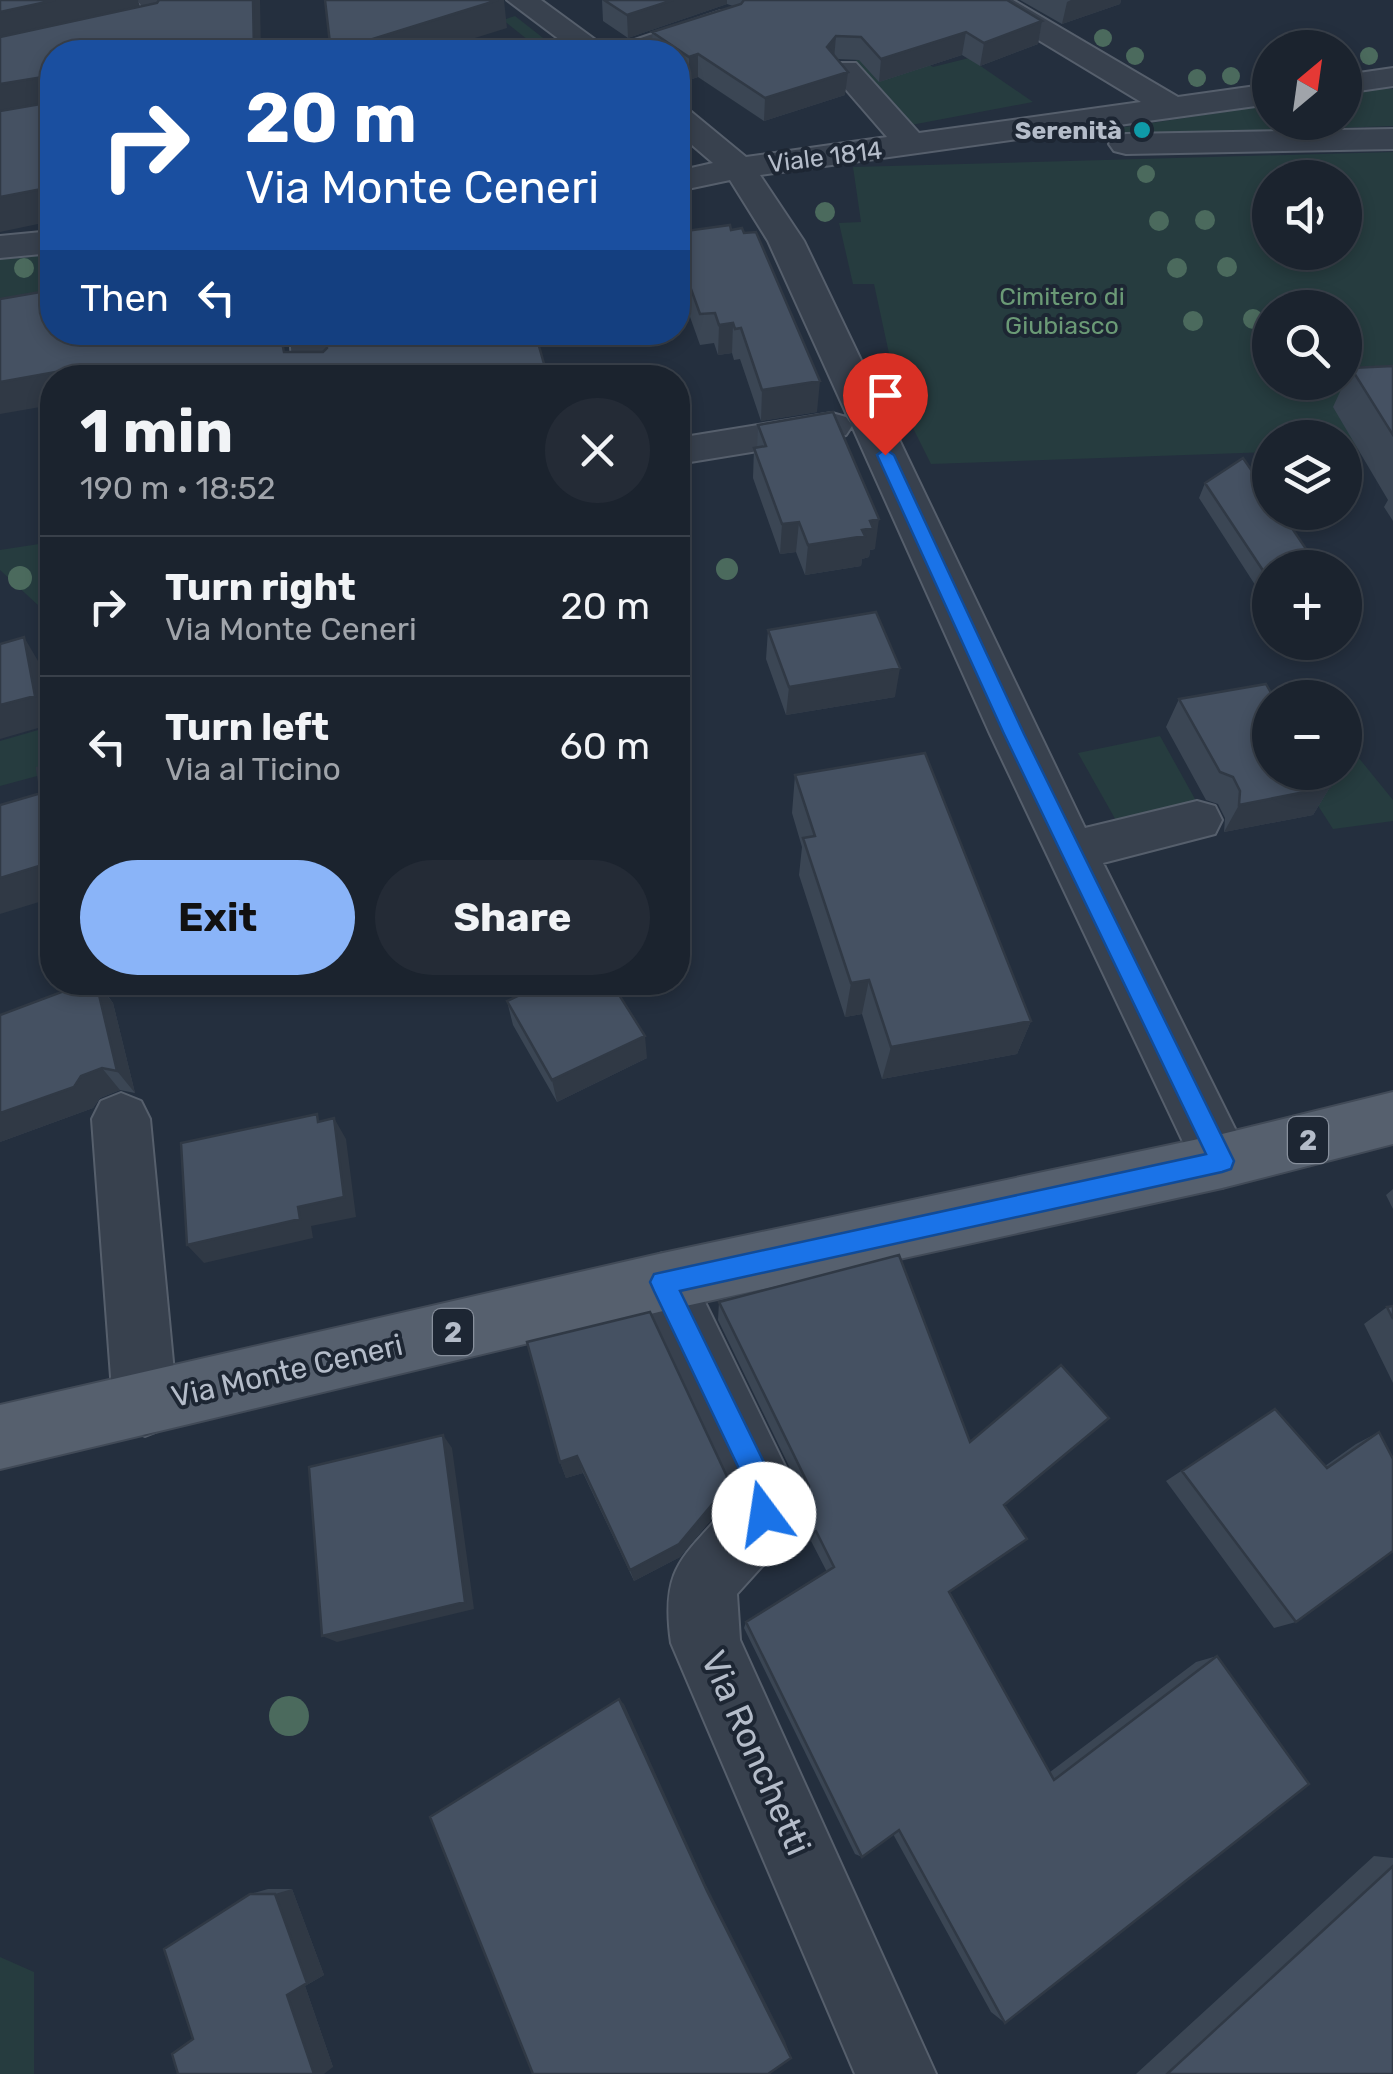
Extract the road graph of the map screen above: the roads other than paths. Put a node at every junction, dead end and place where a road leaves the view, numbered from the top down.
1 (152, 0) edge
2 (522, 0) edge
3 (992, 0) edge
4 (728, 17) edge
5 (82, 40) edge
6 (577, 40) edge
7 (658, 40) edge
8 (40, 49) edge
9 (0, 58) edge
10 (845, 70) edge
11 (1393, 77) edge
12 (1362, 82) edge
13 (1252, 97) edge
14 (1172, 108) junction
15 (690, 127) edge
16 (1032, 130) junction
17 (1393, 139) edge
18 (912, 146) junction
19 (739, 168) junction
20 (690, 178) edge
21 (40, 243) edge
22 (0, 247) edge
23 (869, 420) junction
24 (690, 449) edge
25 (1198, 820) dead end
26 (1071, 851) junction
27 (1393, 1118) edge
28 (121, 1120) dead end
29 (1222, 1161) junction
30 (663, 1282) junction
31 (145, 1404) junction
32 (0, 1437) edge
33 (896, 2074) edge

1 - 5 street
2 - 6 street
3 - 14 street
4 - 7 street
8 - 9 street
10 - 18 street, Viale 1814
11 - 12 street
13 - 14 street, Viale 1814
14 - 16 street, Viale 1814
15 - 19 street
16 - 17 street
16 - 18 street, Viale 1814
18 - 19 street, Viale 1814
19 - 20 street, Viale 1814
19 - 23 street
21 - 22 street
23 - 24 street
23 - 26 street
25 - 26 street
26 - 29 street
27 - 29 main road, Via Monte Ceneri / 2
28 - 31 street
29 - 30 main road, Via Monte Ceneri / 2
30 - 31 main road, Via Monte Ceneri / 2
30 - 33 street, Via Ronchetti
31 - 32 main road, Via Monte Ceneri / 2

